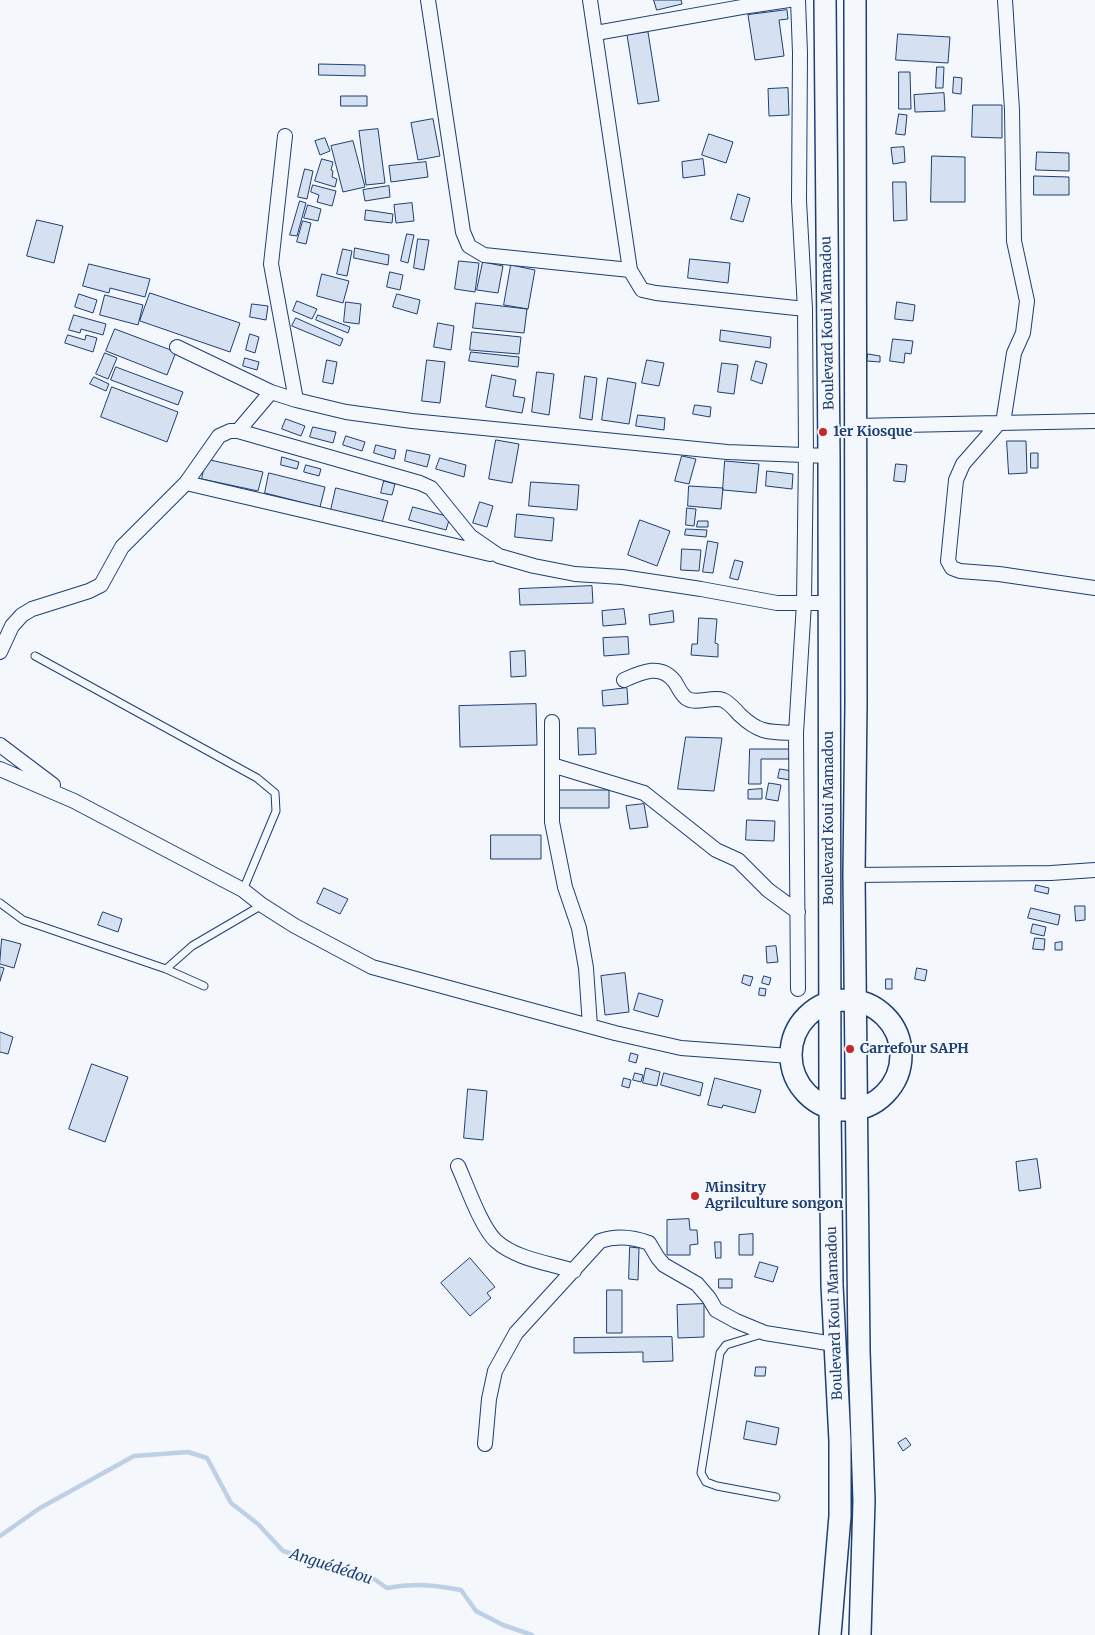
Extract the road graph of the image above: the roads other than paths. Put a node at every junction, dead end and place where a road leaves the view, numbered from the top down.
1 (428, 0) edge
2 (590, 0) edge
3 (789, 0) edge
4 (798, 0) edge
5 (825, 0) edge
6 (855, 0) edge
7 (1005, 0) edge
8 (760, 2) edge
9 (596, 33) junction
10 (285, 136) dead end
11 (630, 270) junction
12 (805, 309) junction
13 (177, 347) dead end
14 (271, 392) junction
15 (296, 400) junction
16 (1095, 421) edge
17 (1001, 423) junction
18 (855, 426) junction
19 (238, 431) junction
20 (806, 454) junction
21 (829, 456) junction
22 (186, 483) junction
23 (499, 556) junction
24 (1095, 588) edge
25 (804, 603) junction
26 (828, 603) junction
27 (0, 652) edge
28 (35, 656) dead end
29 (624, 680) dead end
30 (552, 722) dead end
31 (796, 733) junction
32 (0, 745) edge
33 (552, 765) junction
34 (0, 769) edge
35 (74, 801) junction
36 (1095, 870) edge
37 (854, 875) junction
38 (243, 890) junction
39 (0, 903) edge
40 (262, 905) junction
41 (798, 912) junction
42 (166, 969) junction
43 (204, 986) dead end
44 (798, 989) dead end
45 (857, 1000) junction
46 (830, 1002) junction
47 (590, 1026) junction
48 (790, 1056) junction
49 (830, 1108) junction
50 (857, 1110) junction
51 (458, 1166) dead end
52 (574, 1271) junction
53 (764, 1333) junction
54 (834, 1344) junction
55 (485, 1444) dead end
56 (776, 1497) dead end
57 (830, 1635) edge
58 (860, 1635) edge

1 - 11 street
2 - 9 street
3 - 8 street
4 - 12 street
5 - 21 main road, Boulevard Koui Mamadou
6 - 18 main road, Boulevard Koui Mamadou
7 - 17 street
8 - 9 street
9 - 11 street
10 - 15 street
11 - 12 street
12 - 20 street
13 - 14 street
14 - 15 street
14 - 19 street
15 - 20 street
16 - 17 street
17 - 18 street
17 - 24 street
18 - 37 main road, Boulevard Koui Mamadou
19 - 22 street
19 - 23 street
20 - 21 street
20 - 25 street
21 - 26 main road, Boulevard Koui Mamadou
22 - 23 street
22 - 27 street
23 - 25 street
25 - 26 street
25 - 31 street
26 - 46 main road, Boulevard Koui Mamadou
28 - 38 lane
29 - 31 street
30 - 33 street
31 - 41 street
32 - 35 street
33 - 41 street
33 - 47 street
34 - 35 street
35 - 38 street
36 - 37 street
37 - 45 main road, Boulevard Koui Mamadou
38 - 40 street
39 - 42 lane
40 - 42 lane
40 - 47 street
41 - 44 street
42 - 43 lane
45 - 46 main road
45 - 50 main road, Boulevard Koui Mamadou
45 - 50 main road
46 - 48 main road
46 - 49 main road, Boulevard Koui Mamadou
47 - 48 street
48 - 49 main road
49 - 50 main road
49 - 54 main road, Boulevard Koui Mamadou
50 - 58 main road, Boulevard Koui Mamadou
51 - 52 street
52 - 53 street
52 - 55 street
53 - 54 street
53 - 56 lane
54 - 57 main road, Boulevard Koui Mamadou

